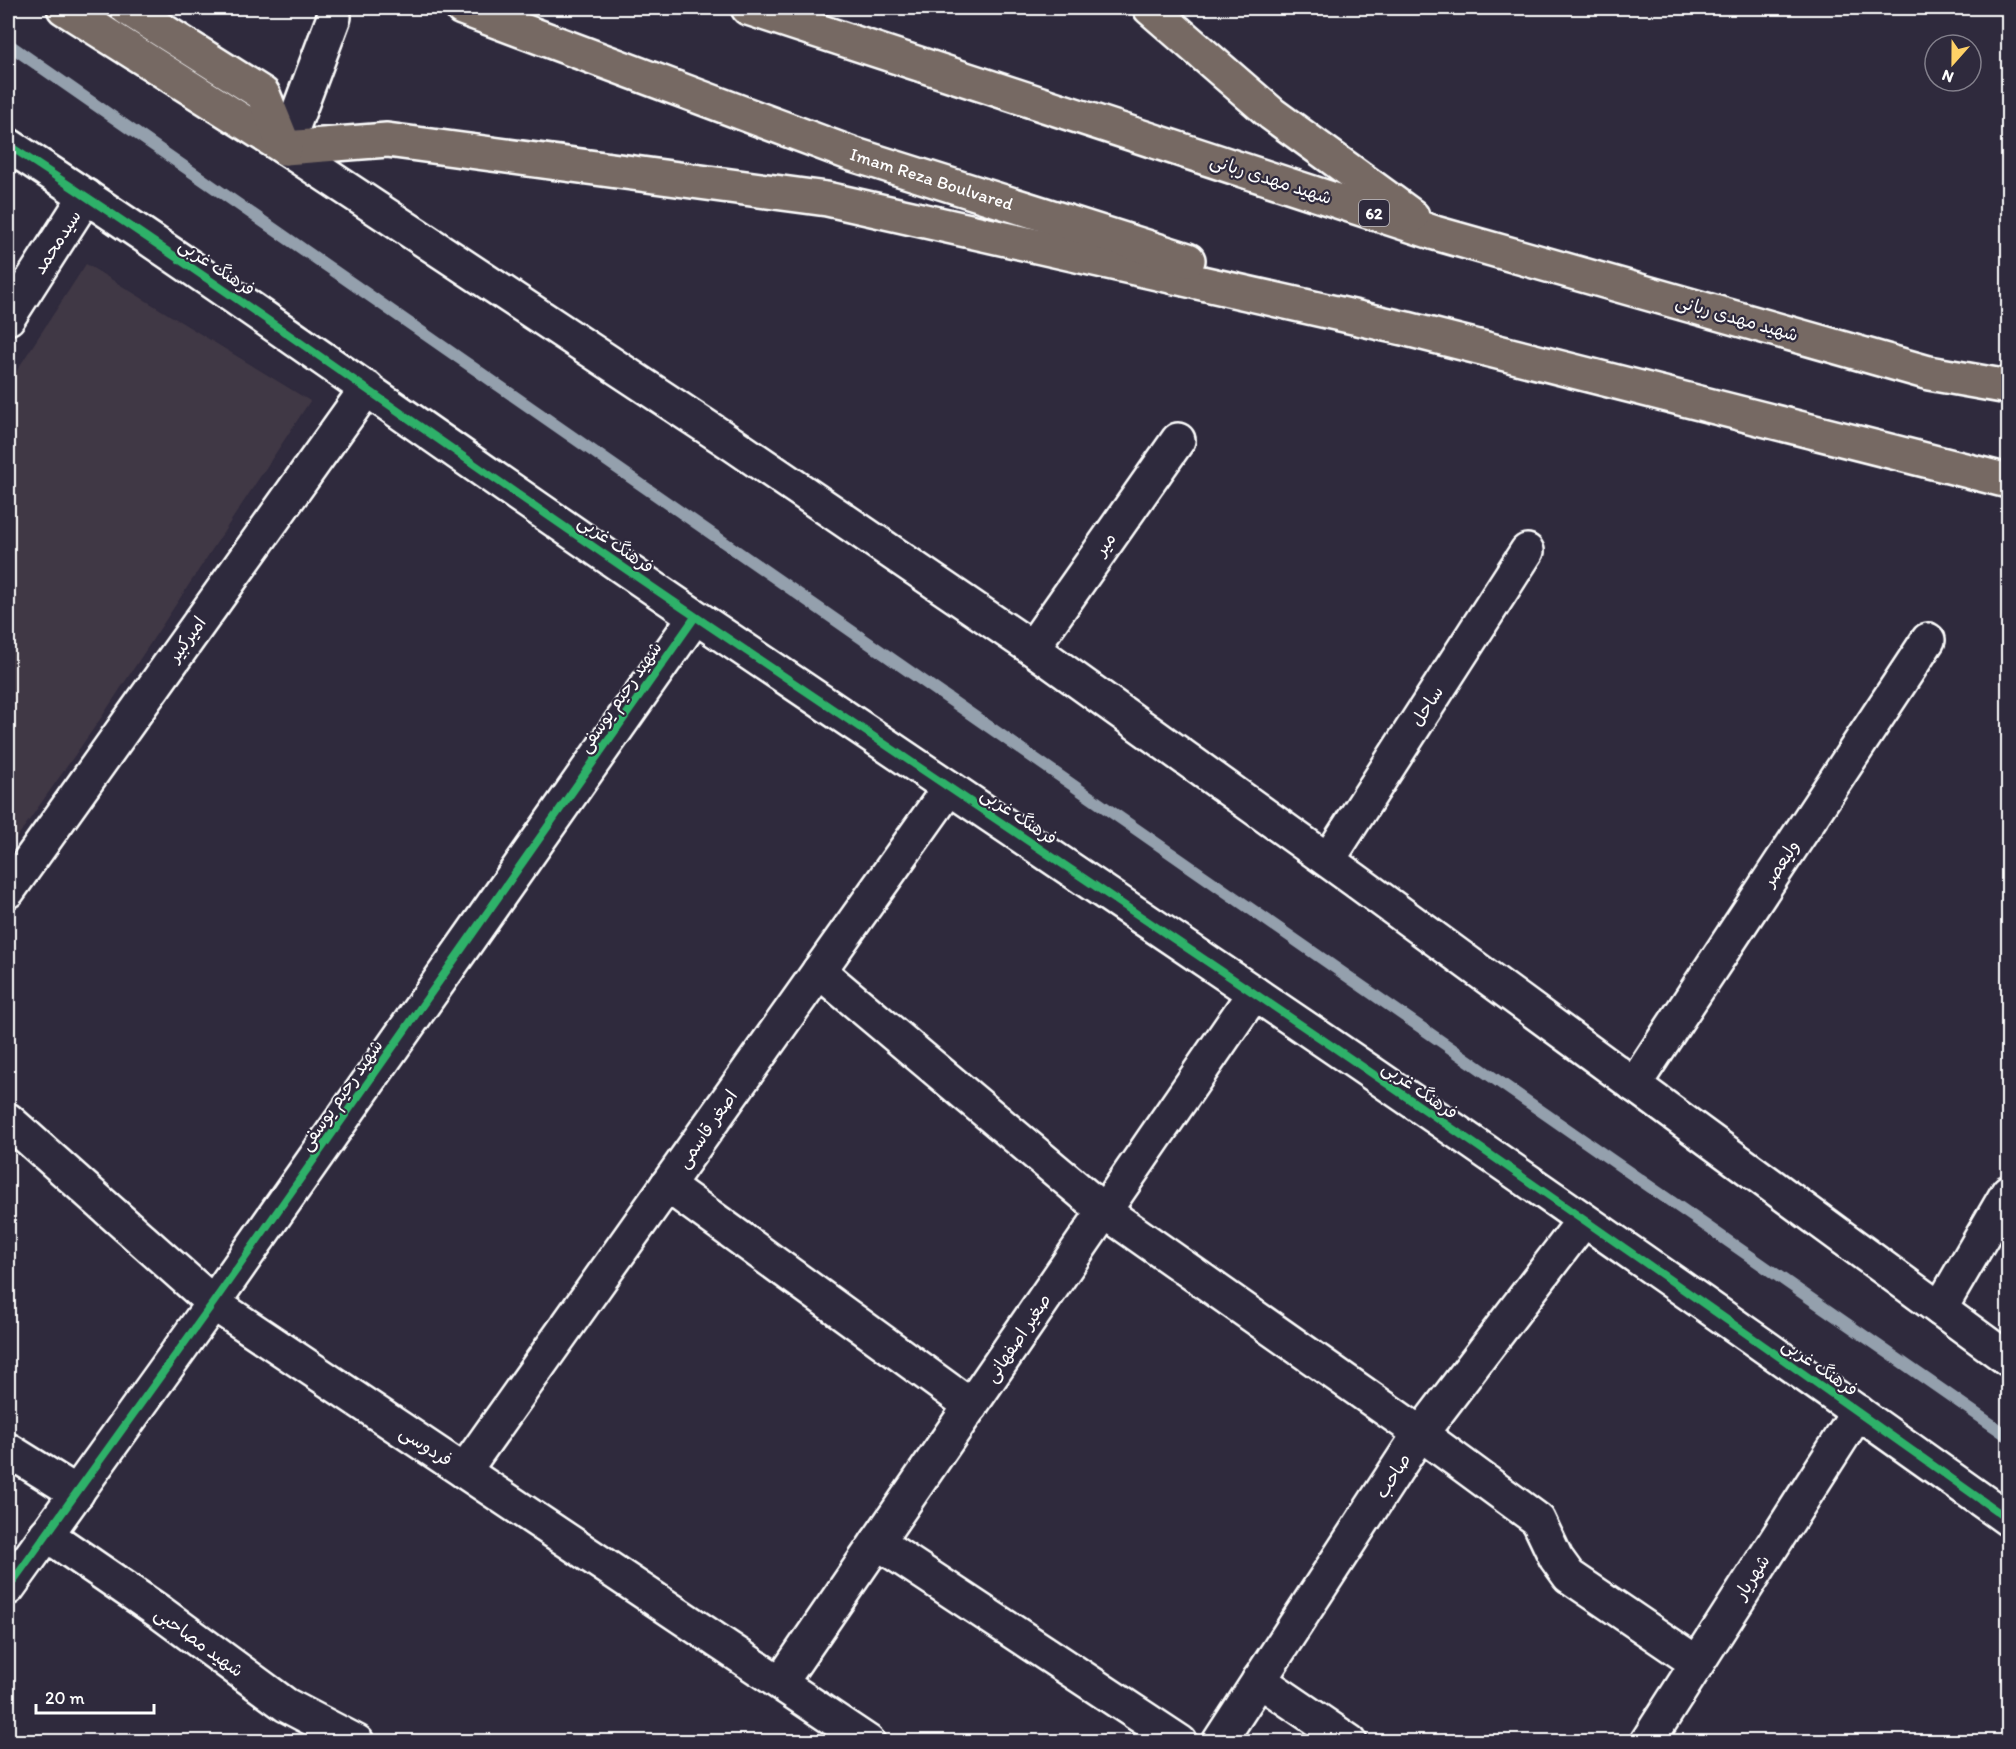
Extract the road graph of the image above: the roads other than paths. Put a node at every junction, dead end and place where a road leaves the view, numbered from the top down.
1 (64, 8) edge
2 (127, 8) edge
3 (462, 8) edge
4 (748, 8) edge
5 (1149, 8) edge
6 (334, 17) dead end
7 (8, 146) edge
8 (285, 148) junction
9 (86, 196) junction
10 (1435, 233) junction
11 (8, 318) edge
12 (1407, 329) junction
13 (2008, 387) edge
14 (367, 388) junction
15 (1178, 440) dead end
16 (2008, 481) edge
17 (1527, 551) dead end
18 (695, 617) junction
19 (1928, 640) dead end
20 (1032, 648) junction
21 (949, 788) junction
22 (1328, 860) junction
23 (8, 891) edge
24 (819, 970) junction
25 (1254, 993) junction
26 (1634, 1085) junction
27 (8, 1120) edge
28 (667, 1185) junction
29 (2008, 1192) edge
30 (1104, 1211) junction
31 (1583, 1221) junction
32 (213, 1304) junction
33 (1940, 1309) junction
34 (2008, 1359) edge
35 (971, 1406) junction
36 (1858, 1412) junction
37 (1421, 1434) junction
38 (8, 1450) edge
39 (464, 1470) junction
40 (76, 1493) junction
41 (2008, 1519) edge
42 (46, 1534) junction
43 (877, 1542) junction
44 (8, 1588) edge
45 (1697, 1662) junction
46 (1259, 1680) junction
47 (782, 1682) junction
48 (357, 1742) edge
49 (868, 1742) edge
50 (1180, 1742) edge
51 (1219, 1742) edge
52 (1350, 1742) edge
53 (1647, 1742) edge

1 - 8 highway
2 - 8 highway
3 - 12 highway, Imam Reza Boulvared
4 - 10 highway, شهید مهدی ربانی / 62
5 - 10 highway
6 - 8 street
7 - 9 street, فرهنگ غربی
8 - 12 highway
8 - 20 street
9 - 11 street, سیدمحمد
9 - 14 street, فرهنگ غربی
10 - 13 highway, شهید مهدی ربانی / 62
12 - 16 highway
14 - 18 street, فرهنگ غربی
14 - 23 street, امیرکبیر
15 - 20 street, میر
17 - 22 street, ساحل
18 - 21 street, فرهنگ غربی
18 - 32 street, شهید رحیم یوسفی
19 - 26 street, ولیعصر
20 - 22 street
21 - 24 street, اصغر قاسمی
21 - 25 street, فرهنگ غربی
22 - 26 street
24 - 28 street, اصغر قاسمی
24 - 30 street
25 - 30 street, صغیر اصفهانی
25 - 31 street, فرهنگ غربی
26 - 33 street
27 - 32 street, فردوسی
28 - 35 street
28 - 39 street, اصغر قاسمی
29 - 33 street
30 - 35 street, صغیر اصفهانی
30 - 37 street
31 - 36 street, فرهنگ غربی
31 - 37 street, صاحب
32 - 39 street, فردوسی
32 - 40 street, شهید رحیم یوسفی
33 - 34 street
35 - 43 street, صغیر اصفهانی
36 - 41 street, فرهنگ غربی
36 - 45 street, شهریار
37 - 45 street
37 - 46 street, صاحب
38 - 40 street
39 - 47 street, فردوسی
40 - 42 street, شهید رحیم یوسفی
42 - 44 street, شهید رحیم یوسفی
42 - 48 street, شهید مصاحبی
43 - 47 street, صغیر اصفهانی
43 - 50 street
45 - 53 street, شهریار
46 - 51 street, صاحب
46 - 52 street
47 - 49 street, فردوسی

